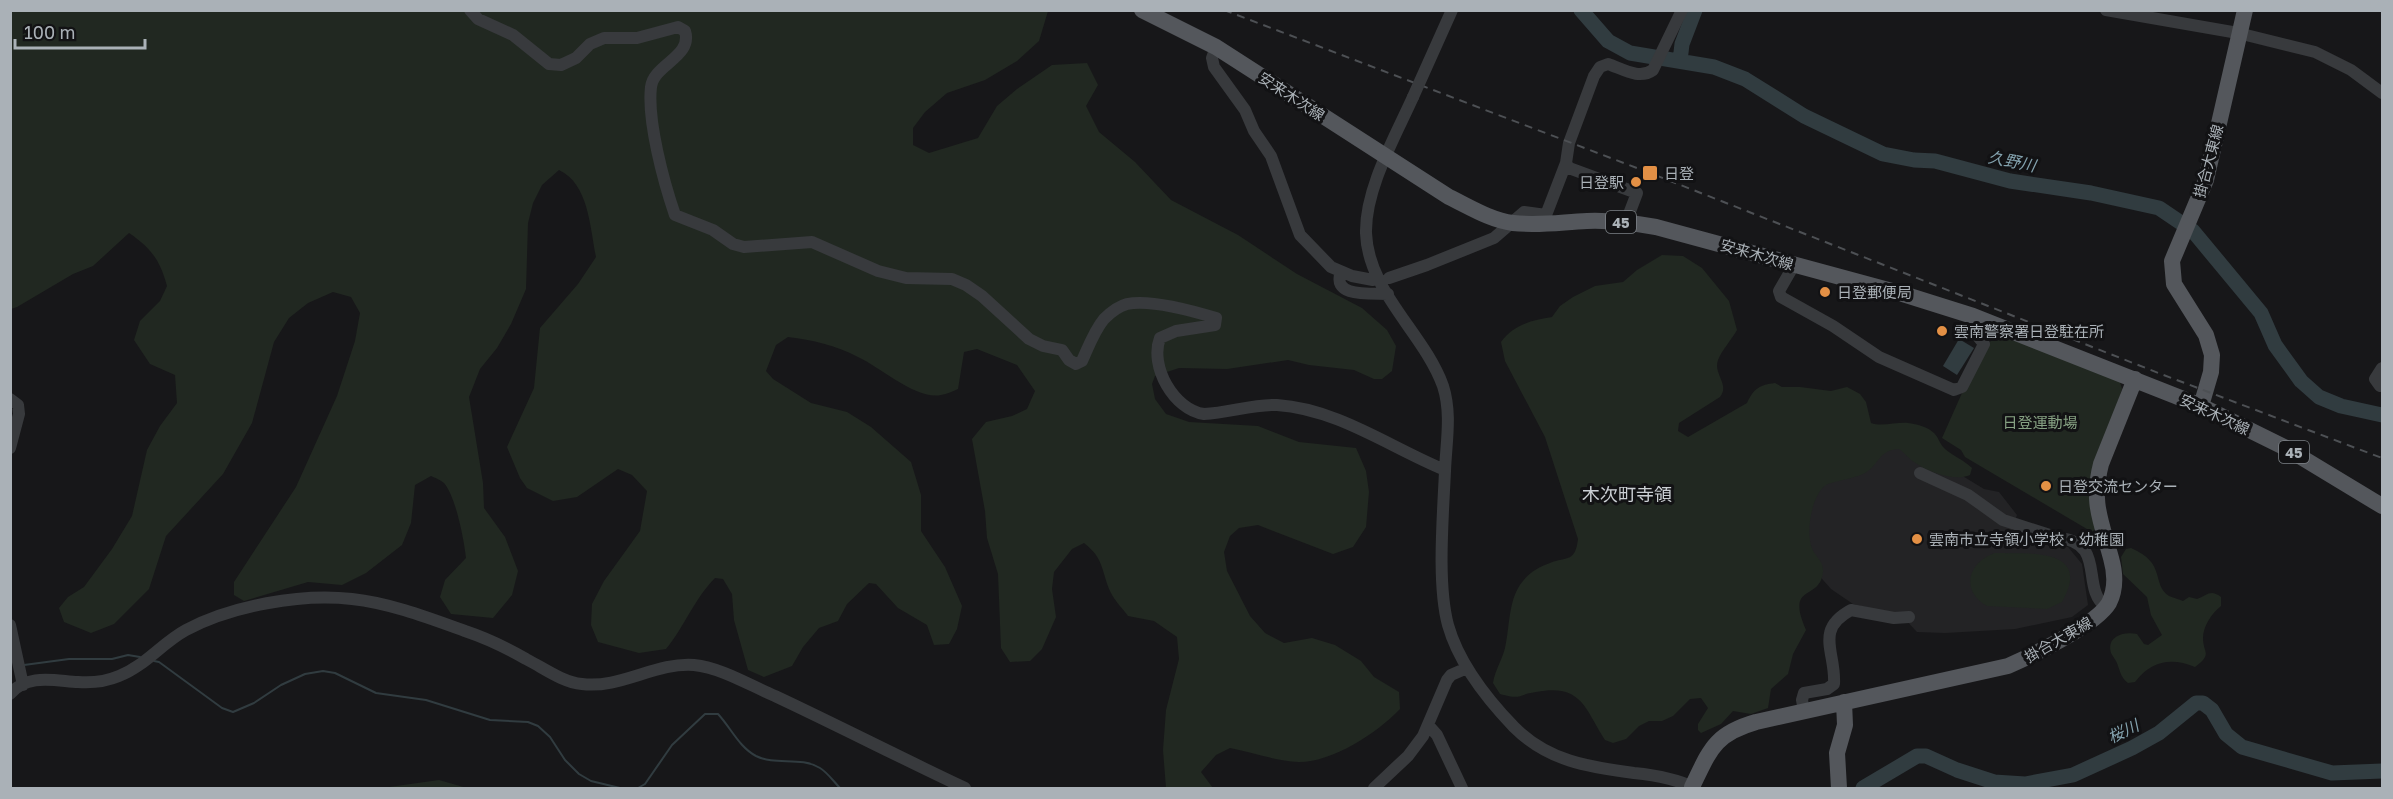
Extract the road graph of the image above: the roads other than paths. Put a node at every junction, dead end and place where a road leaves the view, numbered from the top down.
1 (470, 10) edge
2 (1142, 10) edge
3 (1452, 10) edge
4 (1682, 10) edge
5 (2106, 10) edge
6 (2245, 10) edge
7 (2238, 33) junction
8 (1216, 47) junction
9 (2382, 93) edge
10 (1386, 157) junction
11 (1566, 164) junction
12 (1626, 222) junction
13 (1512, 223) junction
14 (1794, 265) junction
15 (1341, 272) junction
16 (1389, 278) dead end
17 (1373, 280) dead end
18 (1388, 294) junction
19 (1972, 316) junction
20 (2382, 368) edge
21 (2135, 379) junction
22 (2380, 386) dead end
23 (10, 399) edge
24 (2201, 406) junction
25 (10, 448) edge
26 (1445, 470) junction
27 (1920, 473) dead end
28 (2382, 506) edge
29 (2106, 607) junction
30 (1909, 617) dead end
31 (10, 624) edge
32 (1467, 668) junction
33 (23, 685) junction
34 (10, 694) edge
35 (1844, 702) junction
36 (1804, 711) junction
37 (1429, 726) junction
38 (1694, 788) edge
39 (965, 789) edge
40 (1374, 789) edge
41 (1462, 789) edge
42 (1839, 789) edge

1 - 26 street
2 - 8 main road, 安来木次線 / 45
3 - 10 street, bridge
4 - 11 street
5 - 7 street
6 - 7 main road, 掛合大東線
7 - 9 street
7 - 24 main road, 掛合大東線
8 - 10 main road, 安来木次線 / 45
8 - 15 street
10 - 13 main road, 安来木次線 / 45
10 - 18 street
11 - 12 street
11 - 13 street
12 - 13 main road, 安来木次線 / 45
12 - 14 main road, 安来木次線 / 45
13 - 16 street
14 - 19 main road, 安来木次線 / 45
14 - 19 street
15 - 17 street
15 - 18 street
18 - 26 street
19 - 21 main road, 安来木次線 / 45
20 - 22 street
21 - 24 main road, 安来木次線 / 45
21 - 29 main road, 掛合大東線
23 - 25 street
24 - 28 main road, 安来木次線 / 45
26 - 32 street
27 - 29 street
29 - 35 main road, 掛合大東線
30 - 36 street
31 - 33 street
32 - 37 street
32 - 38 street
33 - 34 street
33 - 39 street
35 - 36 main road, 掛合大東線
35 - 42 main road
36 - 38 main road, 掛合大東線
37 - 40 street
37 - 41 street

